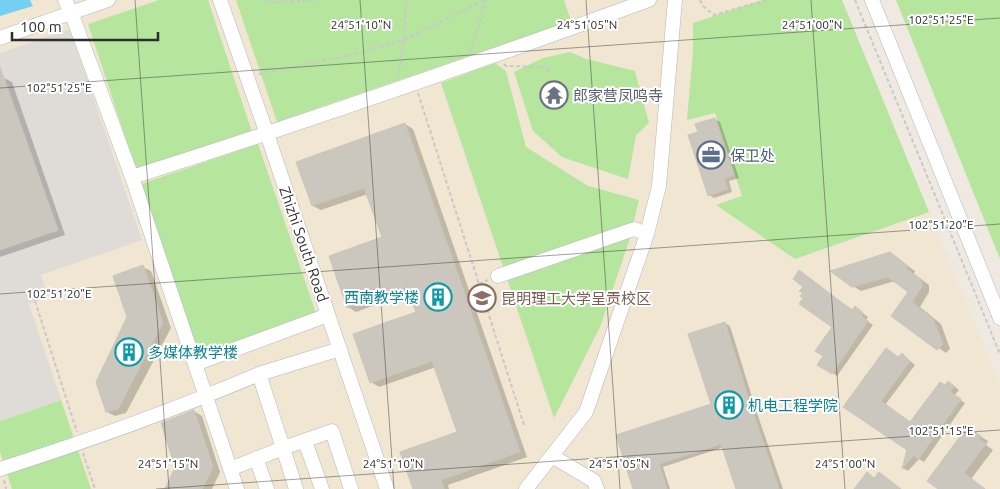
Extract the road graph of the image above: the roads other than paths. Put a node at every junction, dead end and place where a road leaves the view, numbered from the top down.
1 (108, 0) edge
2 (220, 0) edge
3 (649, 0) edge
4 (675, 0) edge
5 (872, 0) edge
6 (68, 6) edge
7 (0, 38) edge
8 (268, 134) junction
9 (132, 178) junction
10 (647, 234) junction
11 (498, 276) dead end
12 (328, 315) junction
13 (1000, 318) edge
14 (340, 349) junction
15 (195, 364) junction
16 (258, 374) junction
17 (205, 397) junction
18 (305, 441) junction
19 (283, 448) junction
20 (552, 456) junction
21 (256, 458) junction
22 (0, 469) edge
23 (230, 469) junction
24 (237, 489) edge
25 (267, 489) edge
26 (296, 489) edge
27 (322, 489) edge
28 (351, 489) edge
29 (387, 489) edge
30 (526, 489) edge
31 (597, 489) edge

1 - 6 street
2 - 8 street, Zhizhi South Road
3 - 8 street
4 - 10 street
5 - 13 street
6 - 7 street
6 - 9 street
8 - 9 street
8 - 12 street, Zhizhi South Road
9 - 15 street
10 - 11 street
10 - 20 street
12 - 14 street, Zhizhi South Road
12 - 15 street
14 - 16 street
14 - 29 street, Zhizhi South Road
15 - 17 street
16 - 17 street
16 - 19 street
17 - 22 street
17 - 23 street
18 - 19 street
18 - 27 street
18 - 28 street
19 - 21 street
19 - 26 street
20 - 30 street
20 - 31 street
21 - 23 street
21 - 25 street
23 - 24 street

